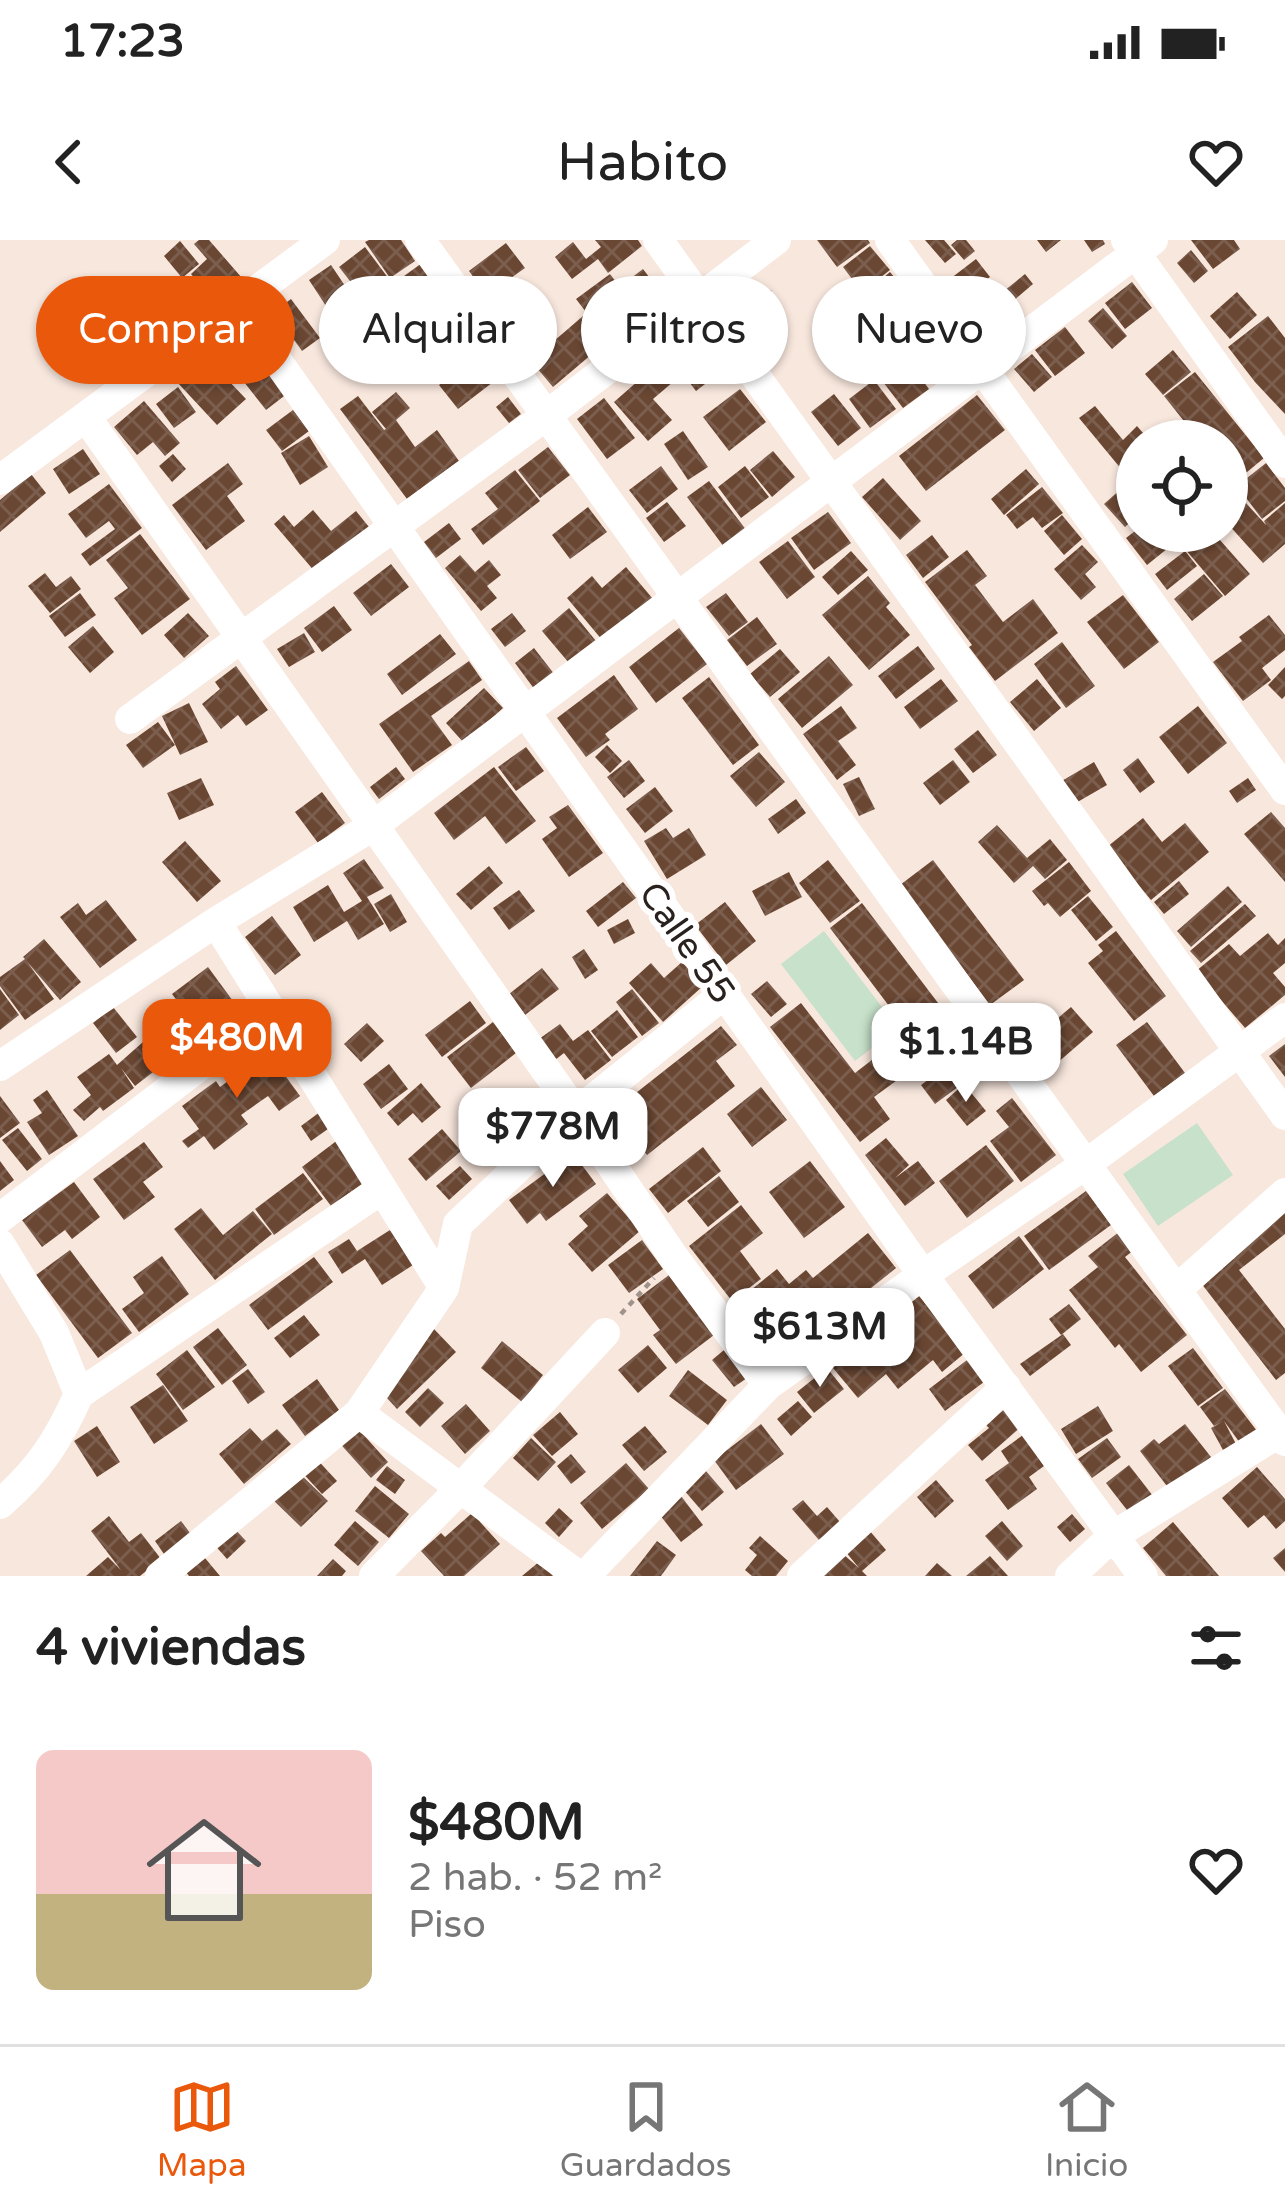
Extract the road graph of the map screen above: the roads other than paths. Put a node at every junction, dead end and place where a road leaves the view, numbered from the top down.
1 (325, 240) edge
2 (420, 240) edge
3 (658, 240) edge
4 (776, 240) edge
5 (890, 240) edge
6 (1138, 245) edge
7 (276, 276) edge
8 (684, 276) edge
9 (730, 276) edge
10 (916, 276) edge
11 (1026, 334) edge
12 (130, 384) edge
13 (294, 384) edge
14 (589, 384) edge
15 (762, 384) edge
16 (962, 384) edge
17 (993, 384) edge
18 (547, 416) junction
19 (86, 417) junction
20 (1285, 463) edge
21 (0, 480) edge
22 (832, 482) junction
23 (394, 526) junction
24 (678, 597) junction
25 (241, 638) junction
26 (525, 711) junction
27 (130, 718) dead end
28 (1285, 790) edge
29 (373, 826) junction
30 (216, 922) junction
31 (724, 994) junction
32 (272, 1011) junction
33 (1285, 1018) edge
34 (1240, 1052) junction
35 (0, 1066) edge
36 (576, 1113) junction
37 (1285, 1115) edge
38 (1086, 1164) junction
39 (382, 1189) junction
40 (1285, 1193) edge
41 (0, 1218) edge
42 (0, 1244) edge
43 (923, 1274) junction
44 (444, 1288) junction
45 (1176, 1290) junction
46 (604, 1333) road end
47 (768, 1385) junction
48 (1006, 1387) junction
49 (79, 1394) junction
50 (359, 1413) junction
51 (1283, 1435) edge
52 (460, 1488) junction
53 (0, 1504) edge
54 (1113, 1536) junction
55 (160, 1576) edge
56 (374, 1576) edge
57 (582, 1576) edge
58 (802, 1576) edge
59 (1070, 1576) edge
60 (1143, 1576) edge

1 - 7 street
2 - 18 street
3 - 8 street
4 - 9 street
5 - 10 street
6 - 11 street
6 - 20 street
12 - 19 street
13 - 23 street, Calle 55
14 - 18 street
15 - 22 street
16 - 22 street
17 - 28 street
18 - 23 street
18 - 24 street
19 - 21 street
19 - 25 street
22 - 24 street
22 - 34 street
23 - 25 street
23 - 26 street, Calle 55
24 - 26 street
24 - 38 street
25 - 27 street
25 - 29 street
26 - 29 street
26 - 31 street, Calle 55
29 - 30 street
29 - 36 street
30 - 32 street
30 - 35 street
31 - 36 street
31 - 43 street, Calle 55
32 - 39 street
32 - 41 street
33 - 34 street
34 - 37 street
34 - 38 street
36 - 44 street
36 - 47 street
38 - 43 street
38 - 45 street
39 - 44 street
39 - 49 street
40 - 45 street
42 - 49 street
43 - 47 street
43 - 48 street, Calle 55
44 - 50 street
45 - 51 street
46 - 52 street
47 - 57 street
48 - 54 street, Calle 55
48 - 58 street
49 - 53 street
50 - 52 street
50 - 55 street
51 - 54 street
52 - 56 street
52 - 57 street
54 - 59 street
54 - 60 street, Calle 55

